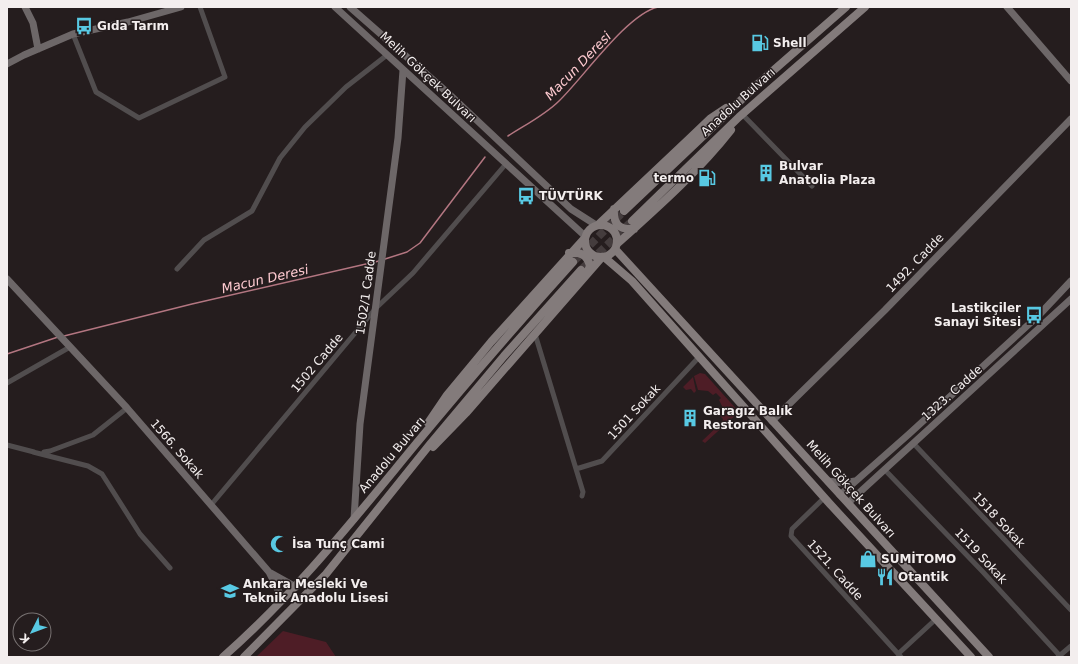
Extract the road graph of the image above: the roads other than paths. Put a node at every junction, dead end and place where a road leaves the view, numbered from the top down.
1 (25, 7) edge
2 (181, 7) edge
3 (200, 7) edge
4 (335, 7) edge
5 (350, 7) edge
6 (846, 7) edge
7 (865, 7) edge
8 (1007, 7) edge
9 (73, 34) junction
10 (38, 49) junction
11 (387, 55) junction
12 (7, 64) edge
13 (403, 70) junction
14 (1071, 81) edge
15 (746, 94) junction
16 (740, 116) junction
17 (1071, 119) edge
18 (515, 156) junction
19 (505, 165) junction
20 (812, 186) dead end
21 (614, 209) junction
22 (624, 211) tunnel mouth
23 (598, 224) junction
24 (633, 225) junction
25 (585, 237) junction
26 (616, 246) junction
27 (569, 253) junction
28 (603, 257) junction
29 (573, 262) tunnel mouth
30 (177, 269) dead end
31 (584, 273) junction
32 (7, 279) edge
33 (1070, 284) edge
34 (1071, 299) edge
35 (376, 308) junction
36 (1043, 310) junction
37 (1050, 318) junction
38 (535, 334) junction
39 (68, 345) junction
40 (700, 356) junction
41 (7, 382) edge
42 (127, 408) junction
43 (772, 421) junction
44 (913, 443) junction
45 (7, 445) edge
46 (416, 445) junction
47 (33, 452) junction
48 (420, 457) junction
49 (576, 469) junction
50 (884, 469) junction
51 (828, 481) junction
52 (855, 481) junction
53 (840, 495) junction
54 (582, 496) dead end
55 (828, 500) junction
56 (848, 503) junction
57 (211, 505) junction
58 (838, 512) junction
59 (354, 519) junction
60 (170, 568) dead end
61 (269, 572) junction
62 (296, 587) junction
63 (283, 600) junction
64 (1071, 610) edge
65 (936, 618) junction
66 (1071, 646) edge
67 (900, 656) edge
68 (223, 657) edge
69 (244, 657) edge
70 (971, 657) edge
71 (989, 657) edge
72 (1059, 657) edge

1 - 10 street
2 - 9 street
3 - 9 street
4 - 11 street, Melih Gökçek Bulvarı
5 - 18 street, Melih Gökçek Bulvarı
6 - 15 main road, Anadolu Bulvarı
7 - 16 main road, Anadolu Bulvarı
8 - 14 street
9 - 10 street
10 - 12 street
11 - 13 street, Melih Gökçek Bulvarı
11 - 30 street
13 - 19 street, Melih Gökçek Bulvarı
13 - 35 street, 1502/1 Cadde
15 - 21 main road
15 - 22 main road, Anadolu Bulvarı
16 - 20 street
16 - 24 main road, Anadolu Bulvarı
17 - 43 street, 1492. Cadde
18 - 19 street
18 - 23 street, Melih Gökçek Bulvarı
19 - 25 street, Melih Gökçek Bulvarı
19 - 35 street, 1502 Cadde
21 - 23 main road
21 - 24 main road
23 - 25 main road
23 - 26 main road
24 - 26 main road, Anadolu Bulvarı
25 - 27 main road
25 - 28 main road
26 - 28 main road
26 - 43 main road, Melih Gökçek Bulvarı
27 - 31 main road
27 - 46 main road
28 - 31 main road
28 - 40 main road, Melih Gökçek Bulvarı
29 - 46 main road, Anadolu Bulvarı
31 - 38 main road
31 - 48 main road, Anadolu Bulvarı
32 - 39 street, 1566. Sokak
33 - 36 street
34 - 37 street, 1323. Cadde
35 - 57 street, 1502 Cadde
35 - 59 street, 1502/1 Cadde
36 - 37 street
36 - 52 street
37 - 44 street, 1323. Cadde
38 - 48 main road
38 - 49 street
39 - 41 street
39 - 42 street, 1566. Sokak
40 - 49 street, 1501 Sokak
40 - 55 main road, Melih Gökçek Bulvarı
42 - 47 street
42 - 57 street, 1566. Sokak
43 - 51 main road, Melih Gökçek Bulvarı
44 - 50 street, 1323. Cadde
44 - 64 street, 1518 Sokak
45 - 47 street
46 - 59 main road, Anadolu Bulvarı
47 - 60 street
48 - 69 main road, Anadolu Bulvarı
49 - 54 street
50 - 56 street, 1323. Cadde
50 - 72 street, 1519 Sokak
51 - 52 street
51 - 53 main road, Melih Gökçek Bulvarı
52 - 53 street
53 - 55 main road
53 - 56 main road, Melih Gökçek Bulvarı
55 - 58 main road, Melih Gökçek Bulvarı
55 - 67 street, 1521. Cadde
56 - 58 main road
56 - 71 main road, Melih Gökçek Bulvarı
57 - 61 street, 1566. Sokak
58 - 65 main road, Melih Gökçek Bulvarı
59 - 62 main road, Anadolu Bulvarı
61 - 62 street
61 - 63 street
62 - 63 main road, Anadolu Bulvarı
63 - 68 main road, Anadolu Bulvarı
65 - 67 street
65 - 70 main road, Melih Gökçek Bulvarı
66 - 72 street

